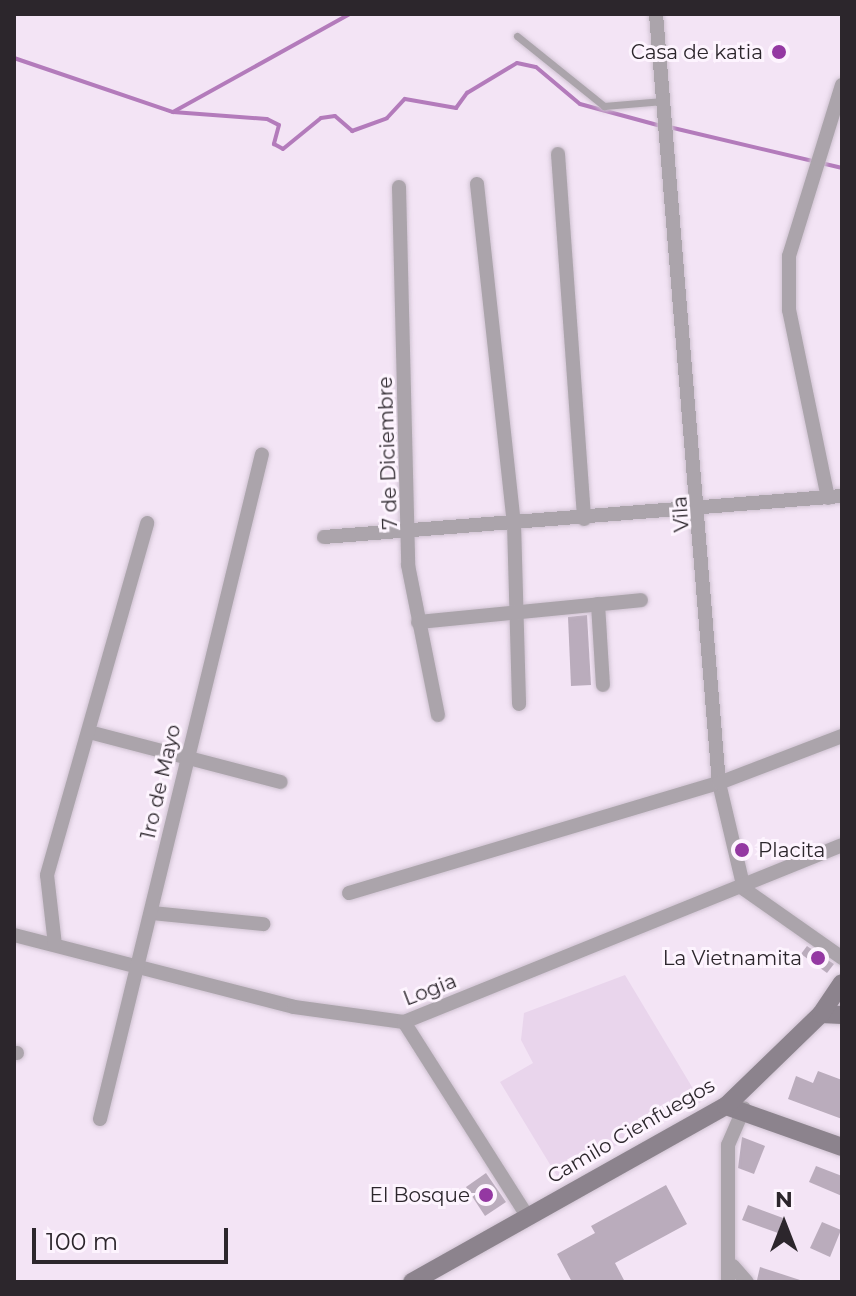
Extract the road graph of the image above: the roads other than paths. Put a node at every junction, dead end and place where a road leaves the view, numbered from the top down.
1 (656, 14) edge
2 (517, 36) dead end
3 (842, 85) edge
4 (663, 101) junction
5 (558, 154) dead end
6 (477, 184) dead end
7 (399, 187) dead end
8 (262, 454) dead end
9 (835, 497) edge
10 (702, 512) junction
11 (584, 519) junction
12 (147, 523) dead end
13 (514, 523) junction
14 (412, 529) junction
15 (324, 537) dead end
16 (641, 600) dead end
17 (598, 604) junction
18 (516, 610) junction
19 (418, 622) junction
20 (603, 685) dead end
21 (519, 704) dead end
22 (438, 715) dead end
23 (89, 732) junction
24 (842, 736) edge
25 (187, 757) junction
26 (281, 782) dead end
27 (719, 783) junction
28 (842, 845) edge
29 (744, 889) junction
30 (349, 893) dead end
31 (152, 913) junction
32 (263, 924) dead end
33 (14, 935) edge
34 (55, 945) junction
35 (842, 958) edge
36 (138, 966) junction
37 (842, 983) edge
38 (821, 1014) junction
39 (842, 1015) edge
40 (404, 1022) junction
41 (735, 1107) junction
42 (100, 1119) dead end
43 (842, 1147) edge
44 (527, 1216) junction
45 (733, 1266) junction
46 (412, 1282) edge
47 (728, 1282) edge
48 (747, 1282) edge

1 - 4 street, Vila
2 - 4 lane
3 - 9 street
4 - 10 street, Vila
5 - 11 street
6 - 13 street
7 - 14 street, 7 de Diciembre
8 - 25 street, 1ro de Mayo
9 - 10 street
10 - 11 street
10 - 27 street, Vila
11 - 13 street
12 - 23 street
13 - 14 street
13 - 18 street
14 - 15 street
14 - 19 street, 7 de Diciembre
16 - 17 street
17 - 18 street
17 - 20 street
18 - 19 street
18 - 21 street
19 - 22 street, 7 de Diciembre
23 - 25 street
23 - 34 street
24 - 27 street
25 - 26 street
25 - 31 street, 1ro de Mayo
27 - 29 street, Vila
27 - 30 street
28 - 29 street, Logia
29 - 35 street
29 - 40 street, Logia
31 - 32 street
31 - 36 street, 1ro de Mayo
33 - 34 street, Logia
34 - 36 street, Logia
36 - 40 street, Logia
36 - 42 street, 1ro de Mayo
37 - 38 main road, Camilo Cienfuegos
38 - 39 main road
38 - 41 main road, Camilo Cienfuegos
40 - 44 street
41 - 43 main road
41 - 44 main road, Camilo Cienfuegos
41 - 45 street
44 - 46 main road, Camilo Cienfuegos
45 - 47 street
45 - 48 street

